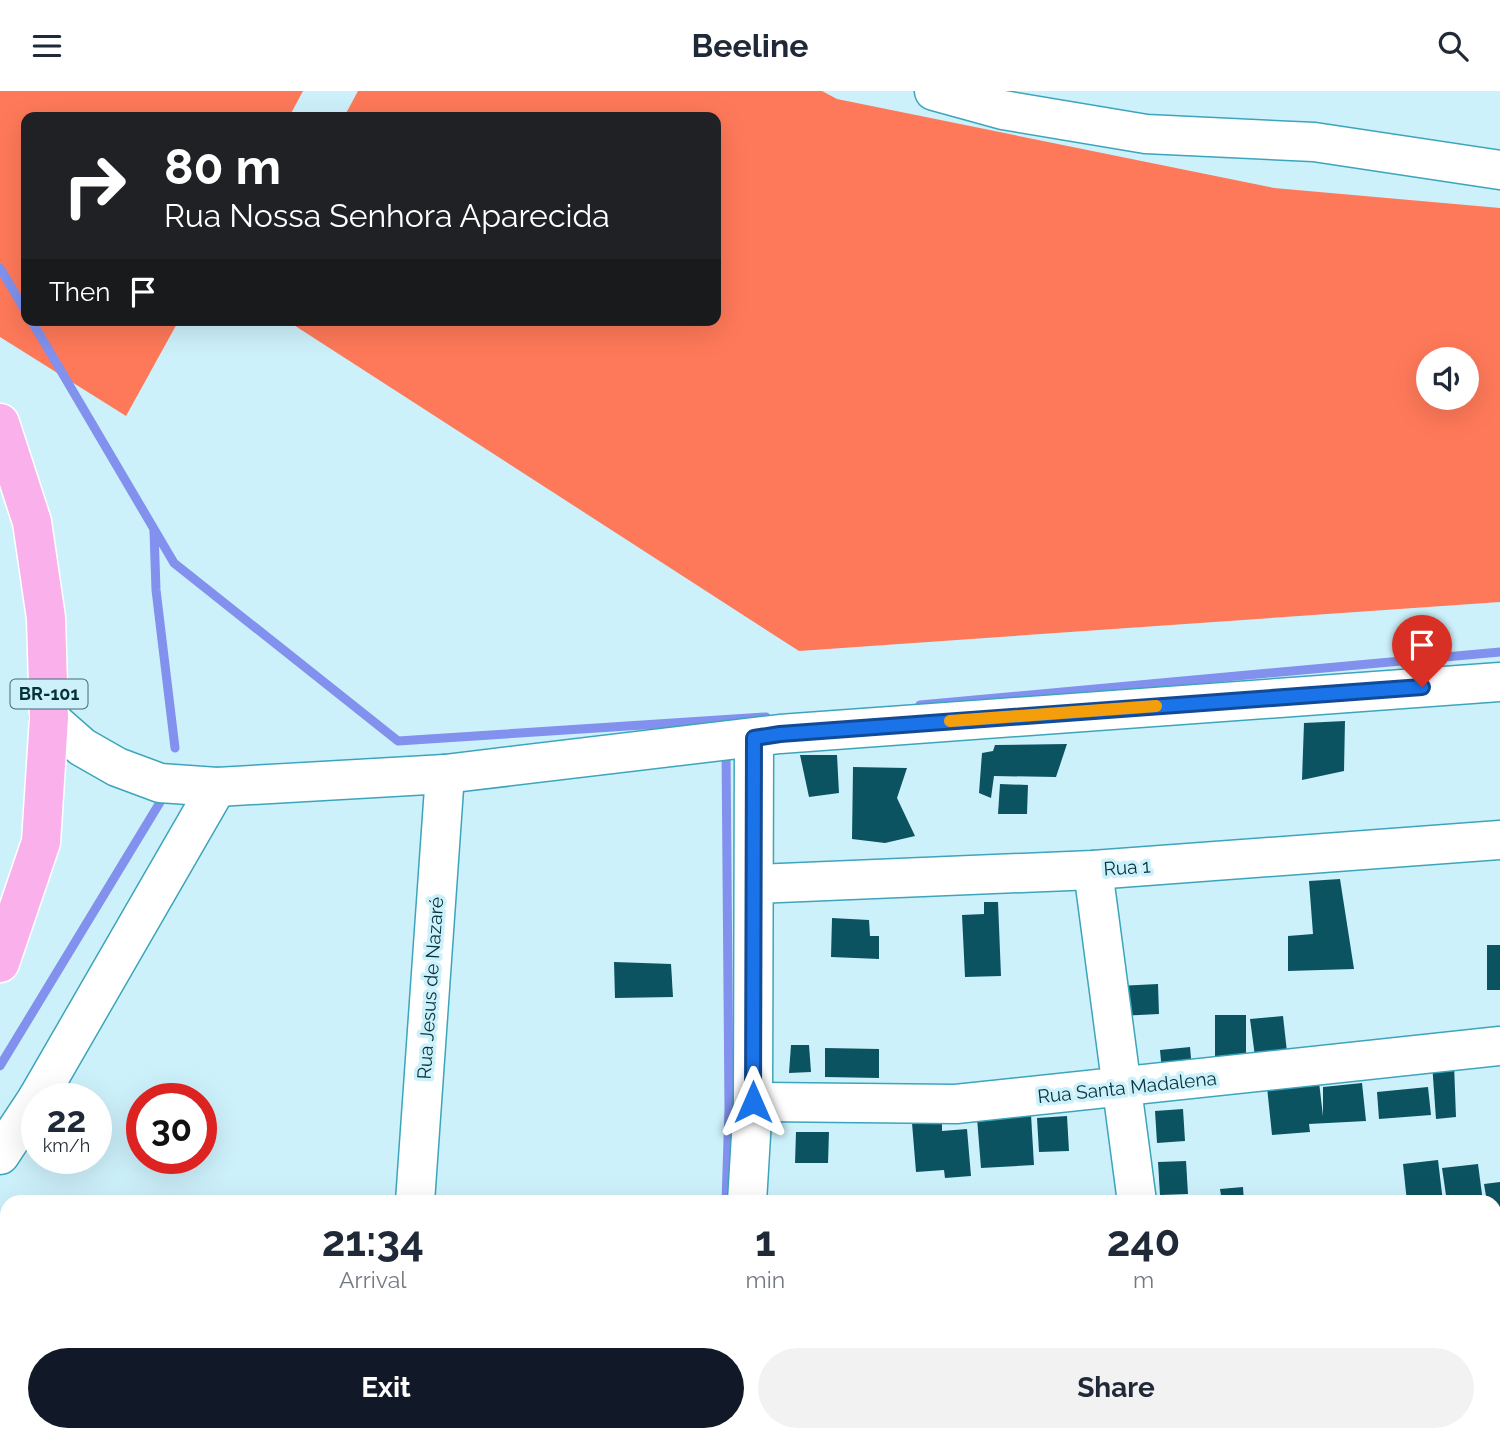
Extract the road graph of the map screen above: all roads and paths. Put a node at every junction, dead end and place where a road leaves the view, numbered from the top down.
1 (934, 91) edge
2 (1500, 170) edge
3 (0, 423) edge
4 (1500, 682) edge
5 (49, 719) junction
6 (754, 738) junction
7 (445, 774) junction
8 (217, 787) junction
9 (1500, 840) edge
10 (1093, 870) junction
11 (754, 884) junction
12 (0, 964) edge
13 (1500, 1046) edge
14 (46, 1083) edge
15 (1120, 1088) junction
16 (753, 1102) junction
17 (21, 1123) edge
18 (0, 1154) edge
19 (415, 1195) edge
20 (747, 1195) edge
21 (1136, 1195) edge

1 - 2 street
3 - 5 highway, BR-101
4 - 6 street
5 - 8 street
5 - 12 highway, BR-101
6 - 7 street
6 - 11 street
7 - 8 street
7 - 19 street, Rua Jesus de Nazaré
8 - 14 street
9 - 10 street, Rua 1
10 - 11 street, Rua 1
10 - 15 street
11 - 16 street
13 - 15 street, Rua Santa Madalena
15 - 16 street, Rua Santa Madalena
15 - 21 street
16 - 20 street
17 - 18 street

